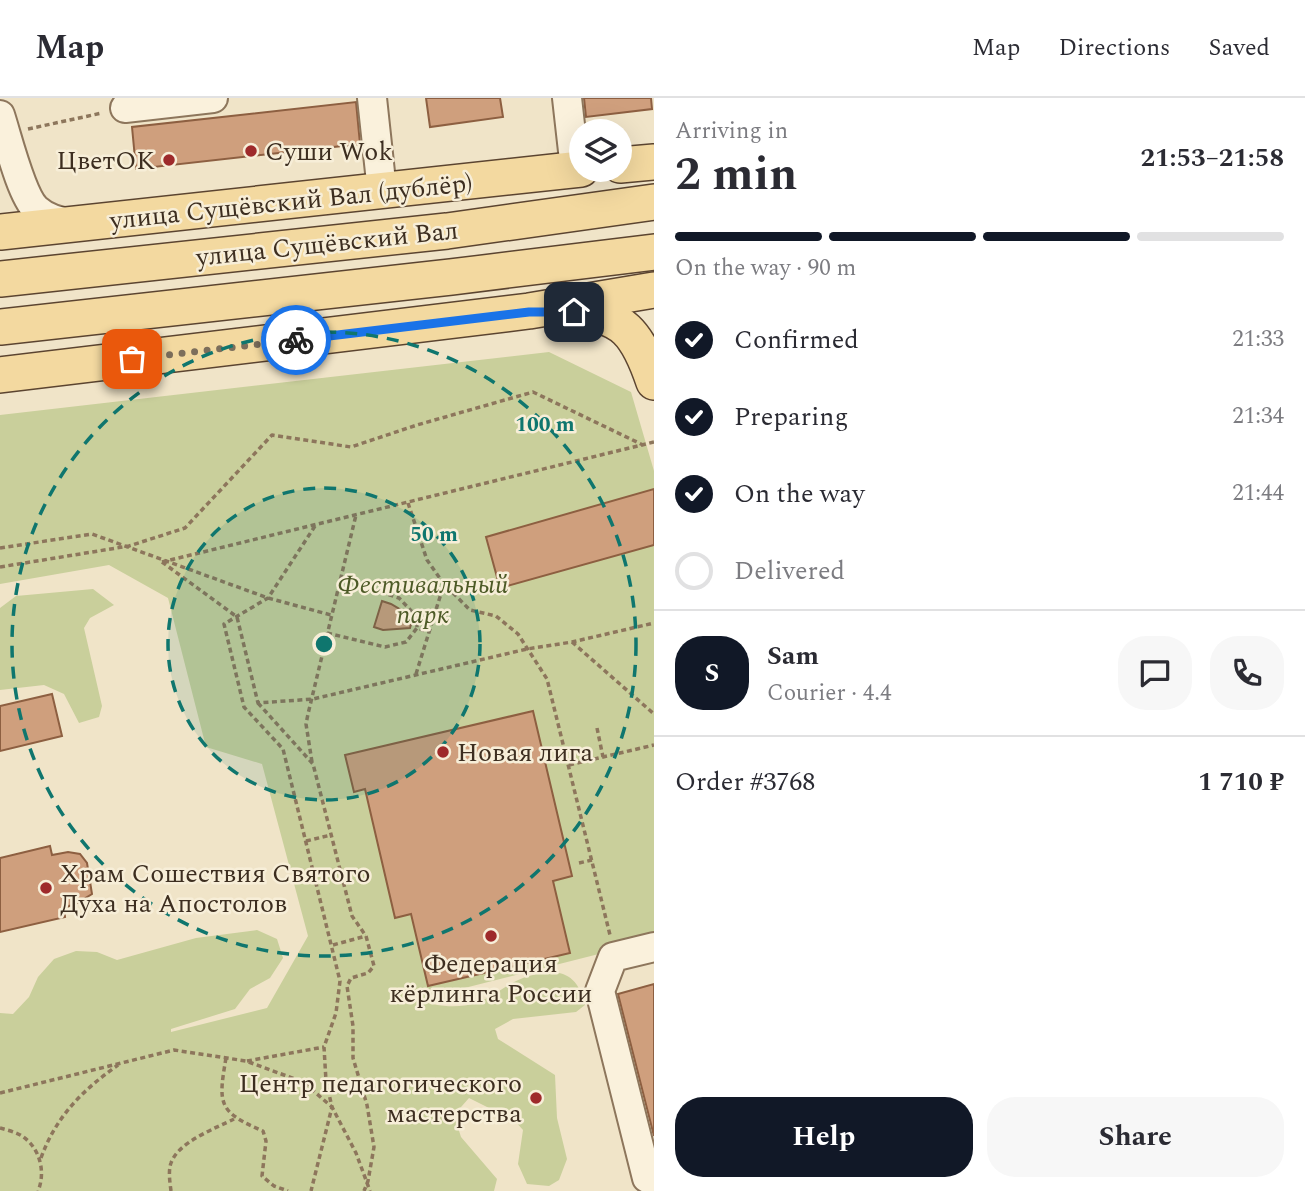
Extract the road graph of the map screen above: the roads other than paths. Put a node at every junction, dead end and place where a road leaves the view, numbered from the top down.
1 (213, 98) edge
2 (372, 98) edge
3 (566, 98) edge
4 (125, 108) road end
5 (0, 114) edge
6 (570, 119) edge
7 (654, 162) edge
8 (632, 164) edge
9 (569, 170) edge
10 (382, 191) junction
11 (654, 202) edge
12 (89, 223) junction
13 (0, 232) edge
14 (654, 252) edge
15 (0, 279) edge
16 (654, 290) edge
17 (529, 312) junction
18 (0, 327) edge
19 (0, 375) edge
20 (654, 382) edge
21 (654, 947) edge
22 (654, 1177) edge

1 - 4 street
2 - 10 street
3 - 6 street
5 - 12 street
7 - 8 main road
9 - 10 main road, улица Сущёвский Вал (дублёр)
10 - 12 main road, улица Сущёвский Вал (дублёр)
11 - 15 main road, улица Сущёвский Вал
12 - 13 main road, улица Сущёвский Вал (дублёр)
14 - 18 main road, улица Сущёвский Вал
16 - 17 main road
17 - 19 main road
17 - 20 main road
21 - 22 street

